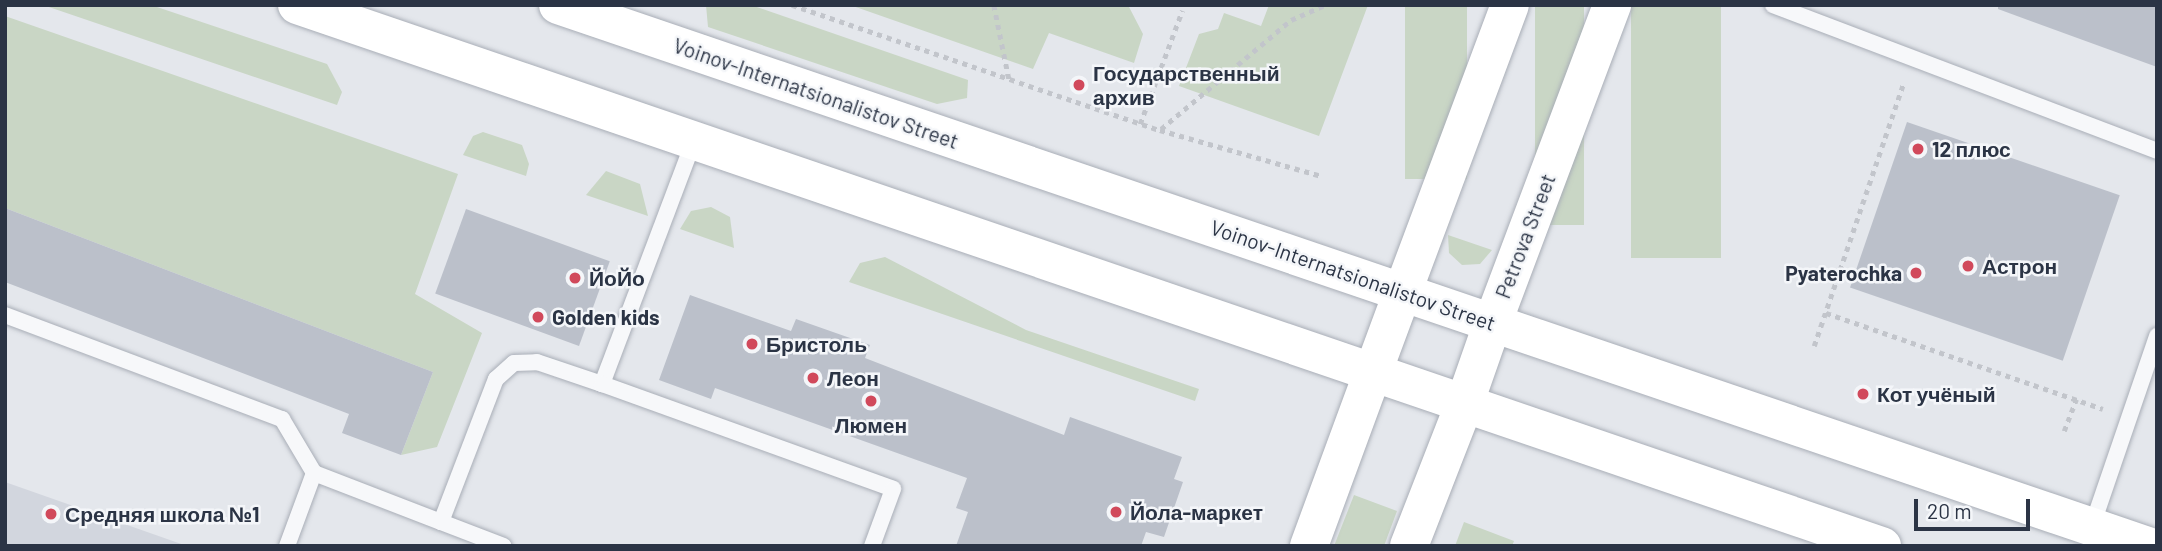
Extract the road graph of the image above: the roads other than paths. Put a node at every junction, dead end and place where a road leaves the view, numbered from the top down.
1 (297, 5) edge
2 (558, 5) edge
3 (1510, 5) edge
4 (1612, 5) edge
5 (1773, 5) edge
6 (694, 140) junction
7 (2157, 151) edge
8 (1403, 291) junction
9 (5, 316) edge
10 (1493, 322) junction
11 (2157, 336) edge
12 (1373, 372) junction
13 (602, 384) junction
14 (1465, 402) junction
15 (314, 473) junction
16 (441, 522) junction
17 (2092, 526) junction
18 (287, 546) edge
19 (504, 546) edge
20 (872, 546) edge
21 (1309, 546) edge
22 (1409, 546) edge
23 (1882, 546) edge
24 (2148, 546) edge

1 - 6 main road
2 - 8 main road, Voinov-Internatsionalistov Street
3 - 8 main road
4 - 10 main road, Petrova Street
5 - 7 lane
6 - 12 main road
6 - 13 lane
8 - 10 main road, Voinov-Internatsionalistov Street
8 - 12 main road
9 - 15 lane
10 - 14 main road, Petrova Street
10 - 17 main road, Voinov-Internatsionalistov Street
11 - 17 lane
12 - 14 main road
12 - 21 main road
13 - 16 lane
13 - 20 lane
14 - 22 main road, Petrova Street
14 - 23 main road
15 - 16 lane
15 - 18 lane
16 - 19 lane
17 - 24 main road, Voinov-Internatsionalistov Street

